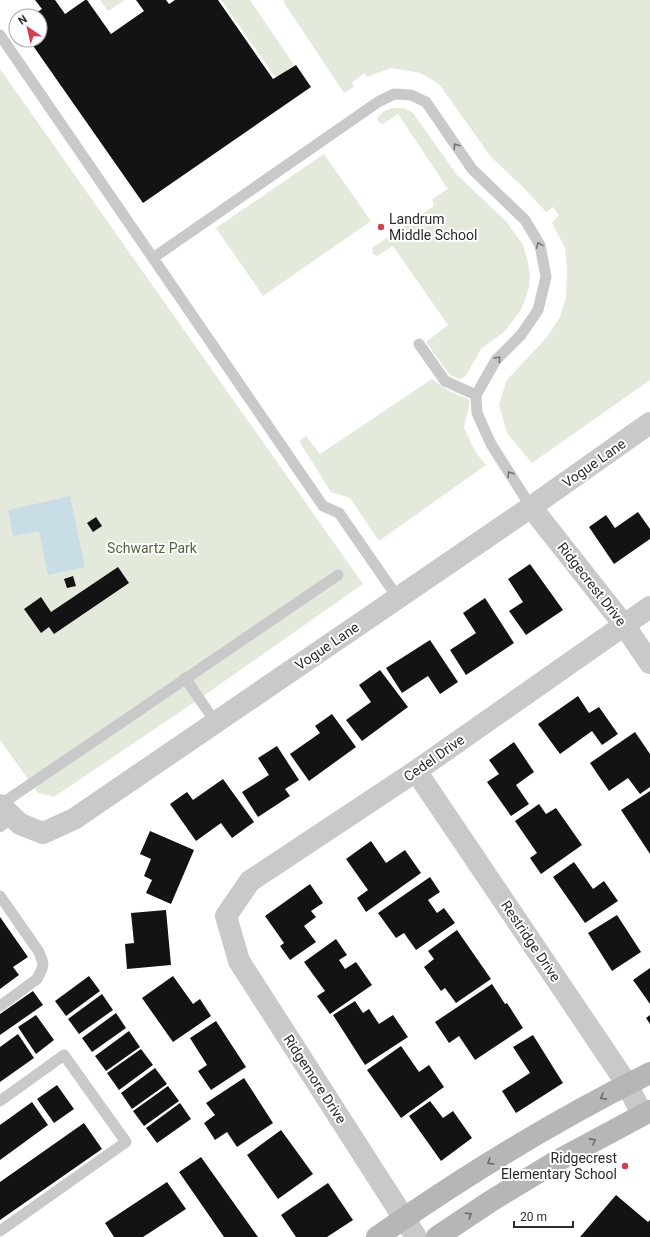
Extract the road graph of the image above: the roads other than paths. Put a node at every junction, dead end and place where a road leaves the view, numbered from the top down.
1 (0, 35) edge
2 (153, 258) junction
3 (419, 344) dead end
4 (476, 395) junction
5 (650, 423) edge
6 (531, 507) junction
7 (338, 575) dead end
8 (398, 598) junction
9 (650, 607) edge
10 (624, 626) junction
11 (650, 663) edge
12 (184, 678) junction
13 (216, 723) junction
14 (416, 771) junction
15 (3, 813) edge
16 (0, 896) edge
17 (226, 916) joint
18 (0, 1006) edge
19 (650, 1073) edge
20 (627, 1084) junction
21 (0, 1101) edge
22 (646, 1112) edge
23 (404, 1218) junction
24 (0, 1231) edge
25 (377, 1237) edge
26 (416, 1237) edge
27 (437, 1237) edge

1 - 2 lane
4 -> 2 lane
2 - 8 lane
3 - 4 lane
6 -> 4 lane
5 - 6 street, Vogue Lane
6 - 8 street, Vogue Lane
6 - 10 street, Ridgecrest Drive
7 - 12 lane
8 - 13 street, Vogue Lane
9 - 10 street, Cedel Drive
10 - 11 street, Ridgecrest Drive
10 - 14 street, Cedel Drive
12 - 13 lane
12 - 15 lane
13 - 15 street, Vogue Lane
14 - 17 street, Cedel Drive
14 - 20 street, Restridge Drive
16 - 18 lane
17 - 23 street, Ridgemore Drive
19 - 20 main road
20 - 22 street, Restridge Drive
20 -> 23 main road
21 - 24 lane
27 -> 22 main road
23 - 25 main road
23 - 26 street, Ridgemore Drive

